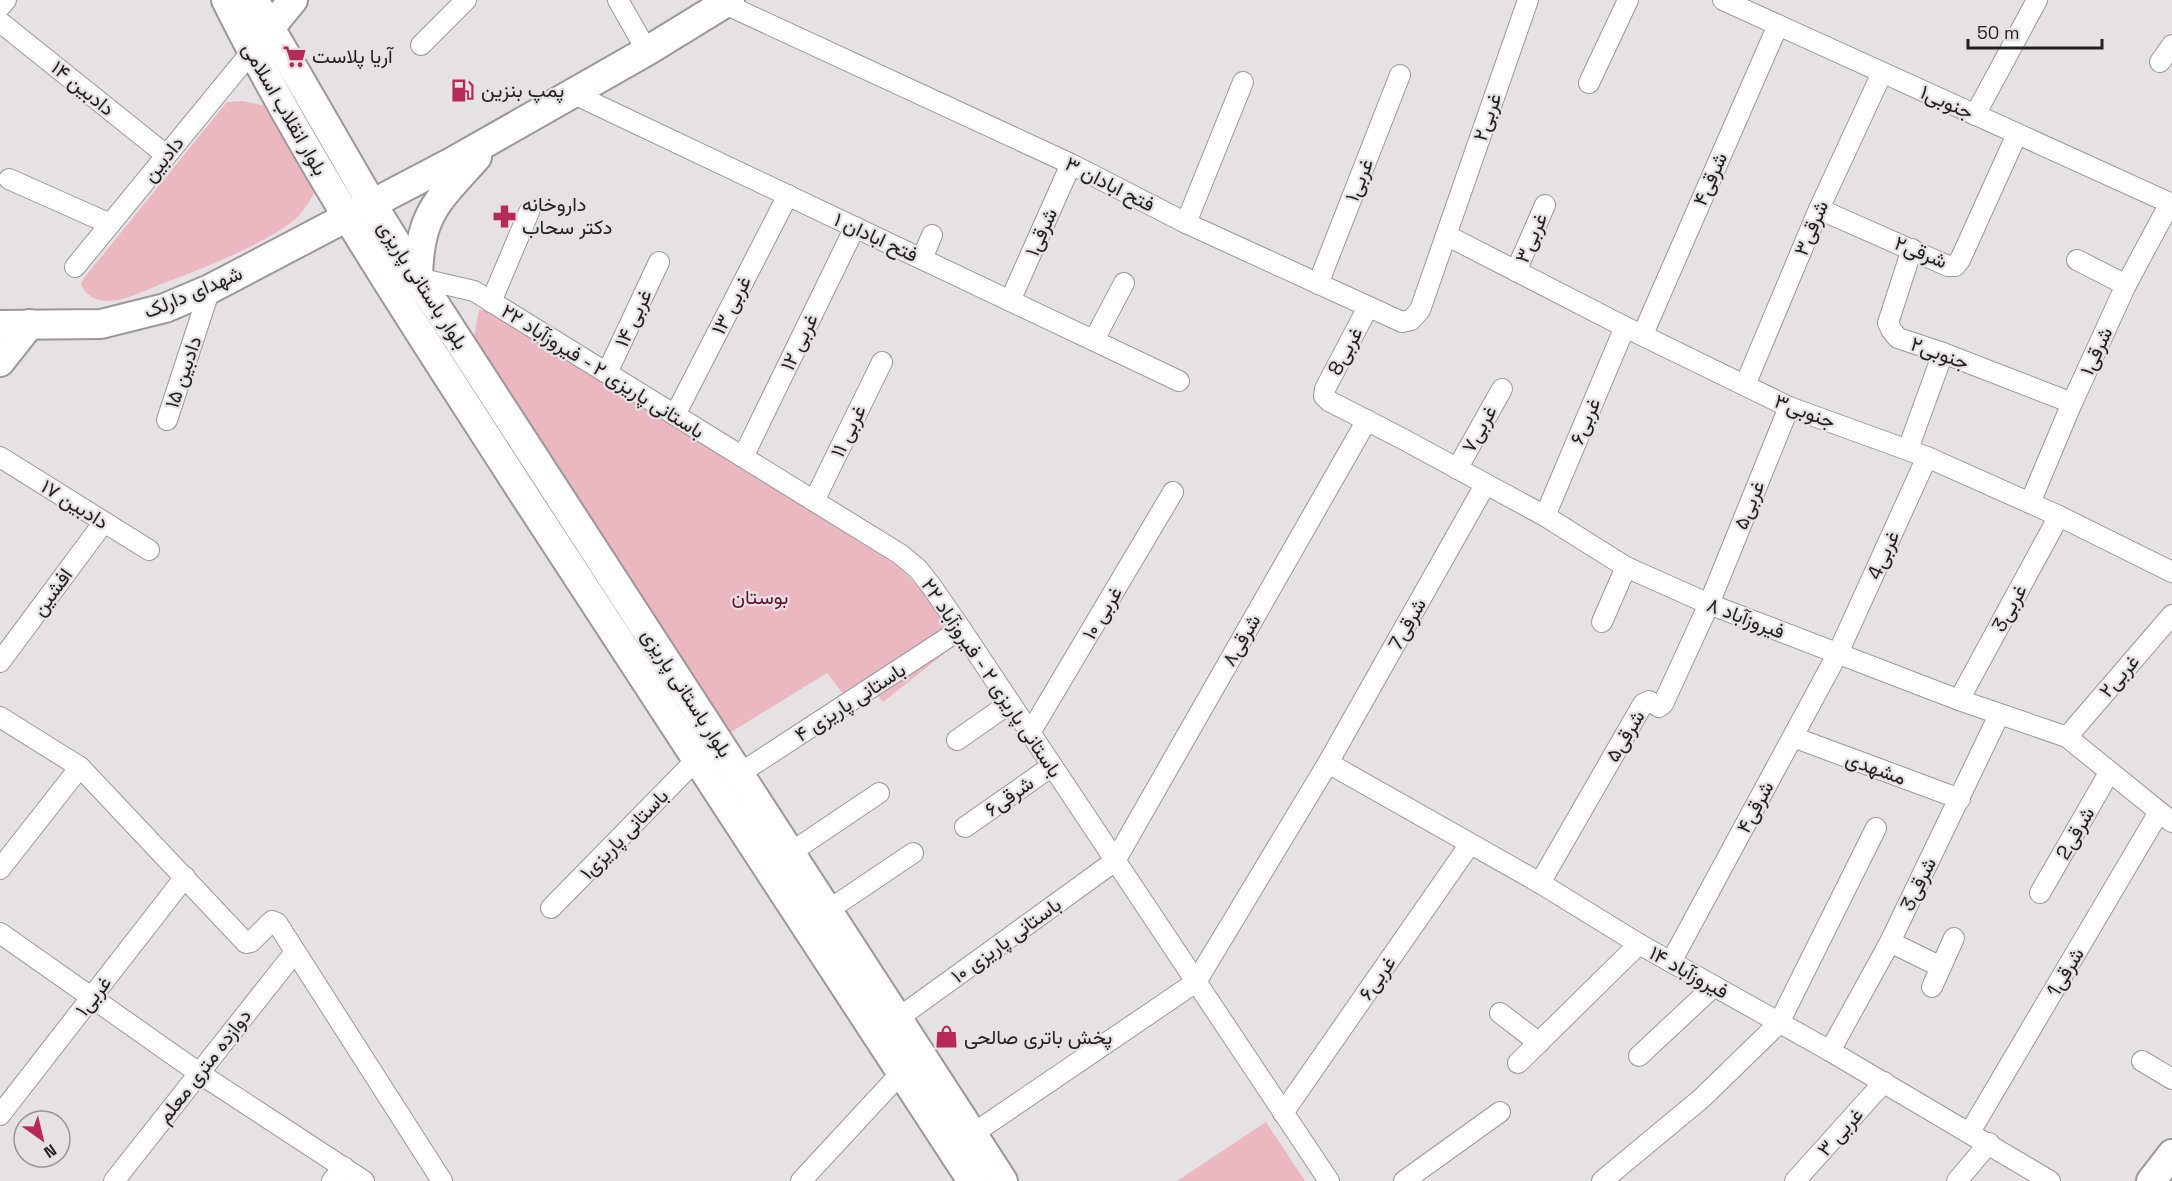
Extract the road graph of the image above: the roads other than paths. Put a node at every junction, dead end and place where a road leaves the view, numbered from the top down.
1 (6, 0) edge
2 (226, 0) edge
3 (254, 0) edge
4 (294, 0) edge
5 (465, 0) edge
6 (618, 0) edge
7 (1528, 0) edge
8 (1628, 0) edge
9 (2037, 0) edge
10 (727, 2) edge
11 (1732, 2) edge
12 (0, 7) edge
13 (0, 22) edge
14 (1778, 25) junction
15 (269, 29) junction
16 (421, 45) dead end
17 (2172, 45) edge
18 (252, 51) junction
19 (647, 51) junction
20 (2160, 62) dead end
21 (1882, 73) junction
22 (1400, 75) dead end
23 (1243, 82) dead end
24 (1589, 83) dead end
25 (574, 94) junction
26 (1975, 115) junction
27 (2017, 134) junction
28 (493, 138) junction
29 (166, 155) junction
30 (1071, 164) junction
31 (9, 179) dead end
32 (788, 195) junction
33 (372, 204) junction
34 (2171, 204) edge
35 (1545, 205) dead end
36 (1819, 208) junction
37 (529, 212) dead end
38 (347, 218) junction
39 (1186, 223) junction
40 (110, 224) junction
41 (855, 227) junction
42 (932, 235) dead end
43 (1446, 235) junction
44 (1912, 249) junction
45 (922, 259) junction
46 (2077, 260) dead end
47 (659, 262) dead end
48 (75, 267) dead end
49 (1516, 271) junction
50 (418, 278) junction
51 (1124, 283) dead end
52 (1318, 284) junction
53 (2126, 285) junction
54 (210, 289) junction
55 (394, 293) junction
56 (1010, 301) junction
57 (491, 302) junction
58 (1368, 307) junction
59 (30, 324) junction
60 (0, 325) edge
61 (1634, 330) junction
62 (1094, 340) junction
63 (1943, 353) junction
64 (0, 362) edge
65 (882, 362) dead end
66 (608, 374) junction
67 (1179, 381) dead end
68 (1745, 385) junction
69 (1502, 388) dead end
70 (1324, 396) joint
71 (2072, 402) junction
72 (1789, 407) junction
73 (675, 415) junction
74 (166, 420) dead end
75 (1368, 420) junction
76 (1908, 449) junction
77 (0, 457) edge
78 (743, 457) junction
79 (1927, 457) junction
80 (1457, 469) junction
81 (1485, 485) junction
82 (1173, 492) dead end
83 (814, 501) junction
84 (2030, 503) junction
85 (1545, 516) junction
86 (2059, 516) junction
87 (104, 522) junction
88 (149, 550) dead end
89 (1626, 567) junction
90 (2172, 572) edge
91 (1709, 604) junction
92 (2172, 615) edge
93 (1602, 622) dead end
94 (961, 629) junction
95 (1838, 653) junction
96 (0, 662) edge
97 (1959, 700) junction
98 (1010, 703) junction
99 (1999, 714) junction
100 (0, 717) edge
101 (1030, 733) junction
102 (1793, 737) junction
103 (2067, 737) junction
104 (957, 740) dead end
105 (696, 760) junction
106 (1328, 763) junction
107 (1052, 766) junction
108 (80, 767) junction
109 (2109, 773) junction
110 (739, 774) junction
111 (879, 793) dead end
112 (1960, 799) junction
113 (2166, 817) edge
114 (965, 827) dead end
115 (1876, 828) dead end
116 (1470, 844) junction
117 (790, 853) junction
118 (913, 853) dead end
119 (1115, 861) junction
120 (0, 869) edge
121 (185, 877) junction
122 (1540, 883) junction
123 (2040, 893) dead end
124 (551, 908) dead end
125 (827, 911) junction
126 (0, 933) edge
127 (1954, 938) dead end
128 (1890, 942) junction
129 (1640, 944) junction
130 (295, 952) junction
131 (1671, 962) junction
132 (1941, 967) junction
133 (1196, 982) junction
134 (1714, 986) junction
135 (1932, 987) dead end
136 (91, 998) junction
137 (1500, 1014) dead end
138 (897, 1019) junction
139 (1779, 1023) junction
140 (1539, 1043) junction
141 (1830, 1051) junction
142 (1639, 1056) dead end
143 (2142, 1060) dead end
144 (1518, 1064) dead end
145 (199, 1073) junction
146 (901, 1073) junction
147 (2172, 1078) edge
148 (1884, 1082) junction
149 (1500, 1112) dead end
150 (1284, 1113) junction
151 (0, 1115) edge
152 (1970, 1132) junction
153 (974, 1133) junction
154 (1989, 1143) junction
155 (2172, 1154) edge
156 (338, 1174) edge
157 (967, 1179) edge
158 (114, 1181) edge
159 (364, 1181) edge
160 (442, 1181) edge
161 (801, 1181) edge
162 (1004, 1181) edge
163 (1329, 1181) edge
164 (1404, 1181) edge
165 (1602, 1181) edge
166 (1795, 1181) edge
167 (1957, 1181) edge
168 (2050, 1181) edge
169 (2151, 1181) edge

1 - 12 street
2 - 18 main road, بلوار انقلاب اسلامی
3 - 15 main road, بلوار انقلاب اسلامی
4 - 15 main road
5 - 16 street
6 - 19 street
7 - 43 street, غربی۲
8 - 24 street
9 - 26 street
10 - 19 main road, شهدای دارلک
10 - 30 street, فتح ابادان ۳
11 - 14 street, جنوبی۱
13 - 29 street, دادبین ۱۴
14 - 21 street, جنوبی۱
14 - 61 street, شرقی۴
15 - 33 main road, بلوار انقلاب اسلامی
17 - 20 street
18 - 29 street, دادبین
18 - 38 main road, بلوار انقلاب اسلامی
19 - 25 main road, شهدای دارلک
21 - 26 street, جنوبی۱
21 - 36 street, شرقی۳
22 - 52 street, غربی۱
23 - 39 street
25 - 28 main road, شهدای دارلک
25 - 32 street, فتح ابادان ۱
26 - 27 street, جنوبی۱
27 - 34 street, جنوبی۱
27 - 44 street, شرقی۲
28 - 33 main road, شهدای دارلک
28 - 50 main road
29 - 40 street, دادبین
30 - 39 street, فتح ابادان ۳
30 - 56 street, شرقی۱
31 - 40 street
32 - 41 street, فتح ابادان ۱
32 - 73 street, غربی ۱۳
33 - 38 main road, شهدای دارلک
33 - 50 main road, بلوار باستانی پاریزی
34 - 53 street, شرقی۱
35 - 49 street, غربی۳
36 - 44 street, شرقی۲
36 - 68 street, شرقی۳
37 - 57 street
38 - 54 main road, شهدای دارلک
38 - 55 main road, بلوار باستانی پاریزی
39 - 52 street, فتح ابادان ۳
40 - 48 street, دادبین
41 - 45 street, فتح ابادان ۱
41 - 78 street, غربی ۱۲
42 - 45 street
43 - 49 street, جنوبی۳
43 - 58 street, فتح ابادان ۳
44 - 63 street, جنوبی۲
45 - 56 street, فتح ابادان ۱
46 - 53 street
47 - 66 street, غربی ۱۴
49 - 61 street, جنوبی۳
50 - 55 main road
50 - 57 street, باستانی پاریزی ۲ - فیروزآباد ۲۲
50 - 110 main road, بلوار باستانی پاریزی
51 - 62 street
52 - 58 street, فتح ابادان ۳
53 - 71 street, شرقی۱
54 - 59 main road, شهدای دارلک
54 - 74 street, دادبین ۱۵
55 - 105 main road, بلوار باستانی پاریزی
56 - 62 street, فتح ابادان ۱
57 - 66 street, باستانی پاریزی ۲ - فیروزآباد ۲۲
58 - 70 street, غربی8
59 - 60 main road, شهدای دارلک
59 - 64 main road
61 - 68 street, جنوبی۳
61 - 85 street, غربی۶
62 - 67 street, فتح ابادان ۱
63 - 71 street, جنوبی۲
63 - 76 street
65 - 83 street, غربی ۱۱
66 - 73 street, باستانی پاریزی ۲ - فیروزآباد ۲۲
68 - 72 street, جنوبی۳
69 - 80 street, غربی۷
70 - 75 street, فیروزآباد ۸
71 - 84 street, شرقی۱
72 - 76 street, جنوبی۳
72 - 91 street, غربی۵
73 - 78 street, باستانی پاریزی ۲ - فیروزآباد ۲۲
75 - 80 street, فیروزآباد ۸
75 - 119 street, شرقی۸
76 - 79 street, جنوبی۳
77 - 87 street, دادبین ۱۷
78 - 83 street, باستانی پاریزی ۲ - فیروزآباد ۲۲
79 - 84 street, جنوبی۳
79 - 95 street, غربی4
80 - 81 street, فیروزآباد ۸
81 - 85 street, فیروزآباد ۸
81 - 106 street, شرقی7
82 - 101 street, غربی ۱۰
83 - 94 street, باستانی پاریزی ۲ - فیروزآباد ۲۲
84 - 86 street, جنوبی۳
85 - 89 street, فیروزآباد ۸
86 - 90 street, جنوبی۳
86 - 97 street, غربی3
87 - 88 street, دادبین ۱۷
87 - 96 street, افشین
89 - 91 street, فیروزآباد ۸
89 - 93 street
91 - 95 street, فیروزآباد ۸
91 - 122 street, شرقی۵
92 - 103 street, غربی۲
94 - 98 street, باستانی پاریزی ۲ - فیروزآباد ۲۲
94 - 110 street, باستانی پاریزی ۴
95 - 97 street, فیروزآباد ۸
95 - 102 street, شرقی۴
97 - 99 street, فیروزآباد ۸
98 - 101 street, باستانی پاریزی ۲ - فیروزآباد ۲۲
98 - 104 street
99 - 103 street, فیروزآباد ۸
99 - 112 street, شرقی3
100 - 108 street
101 - 107 street, باستانی پاریزی ۲ - فیروزآباد ۲۲
102 - 112 street, مشهدی
102 - 131 street, شرقی۴
103 - 109 street, فیروزآباد ۸
105 - 124 street, باستانی پاریزی۱
105 - 146 main road, بلوار باستانی پاریزی
106 - 116 street, فیروزآباد ۱۴
106 - 133 street, شرقی7
107 - 114 street, شرقی۶
107 - 119 street, باستانی پاریزی ۲ - فیروزآباد ۲۲
108 - 120 street
108 - 121 street
109 - 113 street, فیروزآباد ۸
109 - 123 street, شرقی2
110 - 117 main road, بلوار باستانی پاریزی
111 - 117 street
112 - 128 street, شرقی3
113 - 152 street, شرقی1
115 - 139 street
116 - 122 street, فیروزآباد ۱۴
116 - 150 street, غربی۶
117 - 125 main road, بلوار باستانی پاریزی
118 - 125 street
119 - 133 street, باستانی پاریزی ۲ - فیروزآباد ۲۲
119 - 138 street, باستانی پاریزی ۱۰
121 - 130 street
121 - 136 street, غربی۱
122 - 129 street, فیروزآباد ۱۴
125 - 138 main road, بلوار باستانی پاریزی
126 - 136 street
127 - 132 street
128 - 132 street
128 - 141 street, شرقی3
129 - 131 street, فیروزآباد ۱۴
129 - 140 street
130 - 145 street, دوازده متری معلم
130 - 160 street
131 - 134 street, فیروزآباد ۱۴
132 - 135 street
133 - 150 street, باستانی پاریزی ۲ - فیروزآباد ۲۲
133 - 153 street
134 - 139 street, فیروزآباد ۱۴
134 - 142 street
136 - 145 street
136 - 151 street, غربی۱
137 - 140 street
138 - 153 main road, بلوار باستانی پاریزی
139 - 141 street, فیروزآباد ۱۴
139 - 165 street
140 - 144 street
141 - 148 street, فیروزآباد ۱۴
143 - 147 street
145 - 156 street
145 - 158 street, دوازده متری معلم
146 - 157 main road, بلوار باستانی پاریزی
146 - 161 street
148 - 152 street, فیروزآباد ۱۴
148 - 166 street, غربی ۳
149 - 164 street
150 - 163 street, باستانی پاریزی ۲ - فیروزآباد ۲۲
152 - 154 street, فیروزآباد ۱۴
153 - 162 main road, بلوار باستانی پاریزی
154 - 167 street
154 - 168 street, فیروزآباد ۱۴
155 - 169 main road
156 - 159 street

